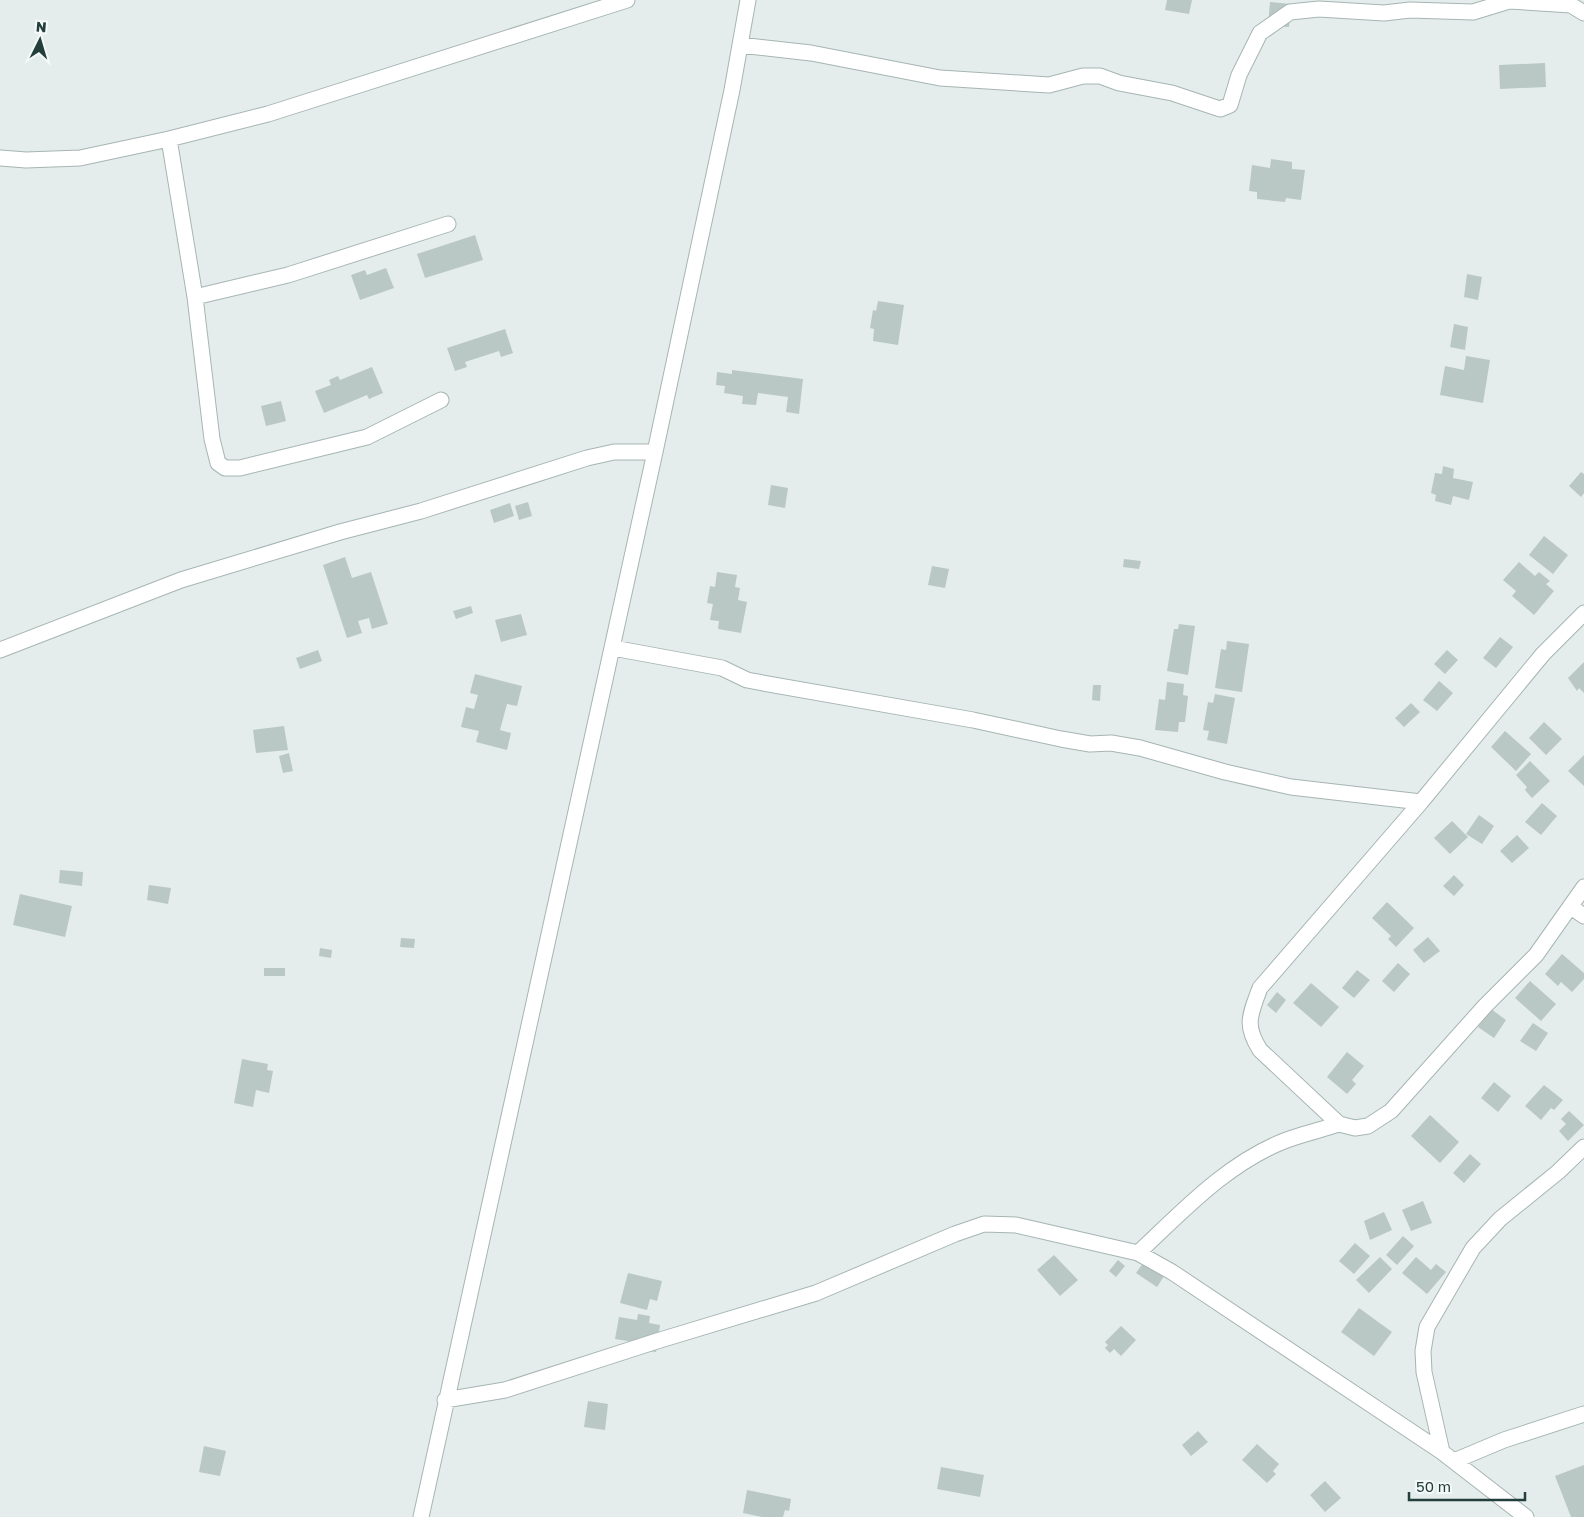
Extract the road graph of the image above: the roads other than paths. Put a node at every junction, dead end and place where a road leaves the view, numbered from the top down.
1 (627, 0) edge
2 (748, 0) edge
3 (1584, 12) edge
4 (740, 45) junction
5 (169, 139) junction
6 (0, 158) edge
7 (448, 224) dead end
8 (195, 297) junction
9 (441, 400) dead end
10 (655, 452) junction
11 (1584, 613) edge
12 (613, 648) junction
13 (0, 650) edge
14 (1421, 802) junction
15 (1584, 887) edge
16 (1571, 906) junction
17 (1584, 916) edge
18 (1339, 1124) junction
19 (1584, 1147) edge
20 (1138, 1253) junction
21 (445, 1400) junction
22 (1584, 1414) edge
23 (1442, 1452) junction
24 (1454, 1461) junction
25 (421, 1517) edge
26 (1526, 1517) edge

1 - 5 street
2 - 4 street
3 - 4 street
4 - 10 street
5 - 6 street
5 - 8 street
7 - 8 street
8 - 9 street
10 - 12 street
10 - 13 street
11 - 14 street
12 - 14 street
12 - 21 street
14 - 18 street
15 - 16 street
16 - 17 street
16 - 18 street
18 - 20 street
19 - 23 street
20 - 21 street
20 - 23 street
21 - 25 street
22 - 24 street
23 - 24 street
24 - 26 street

